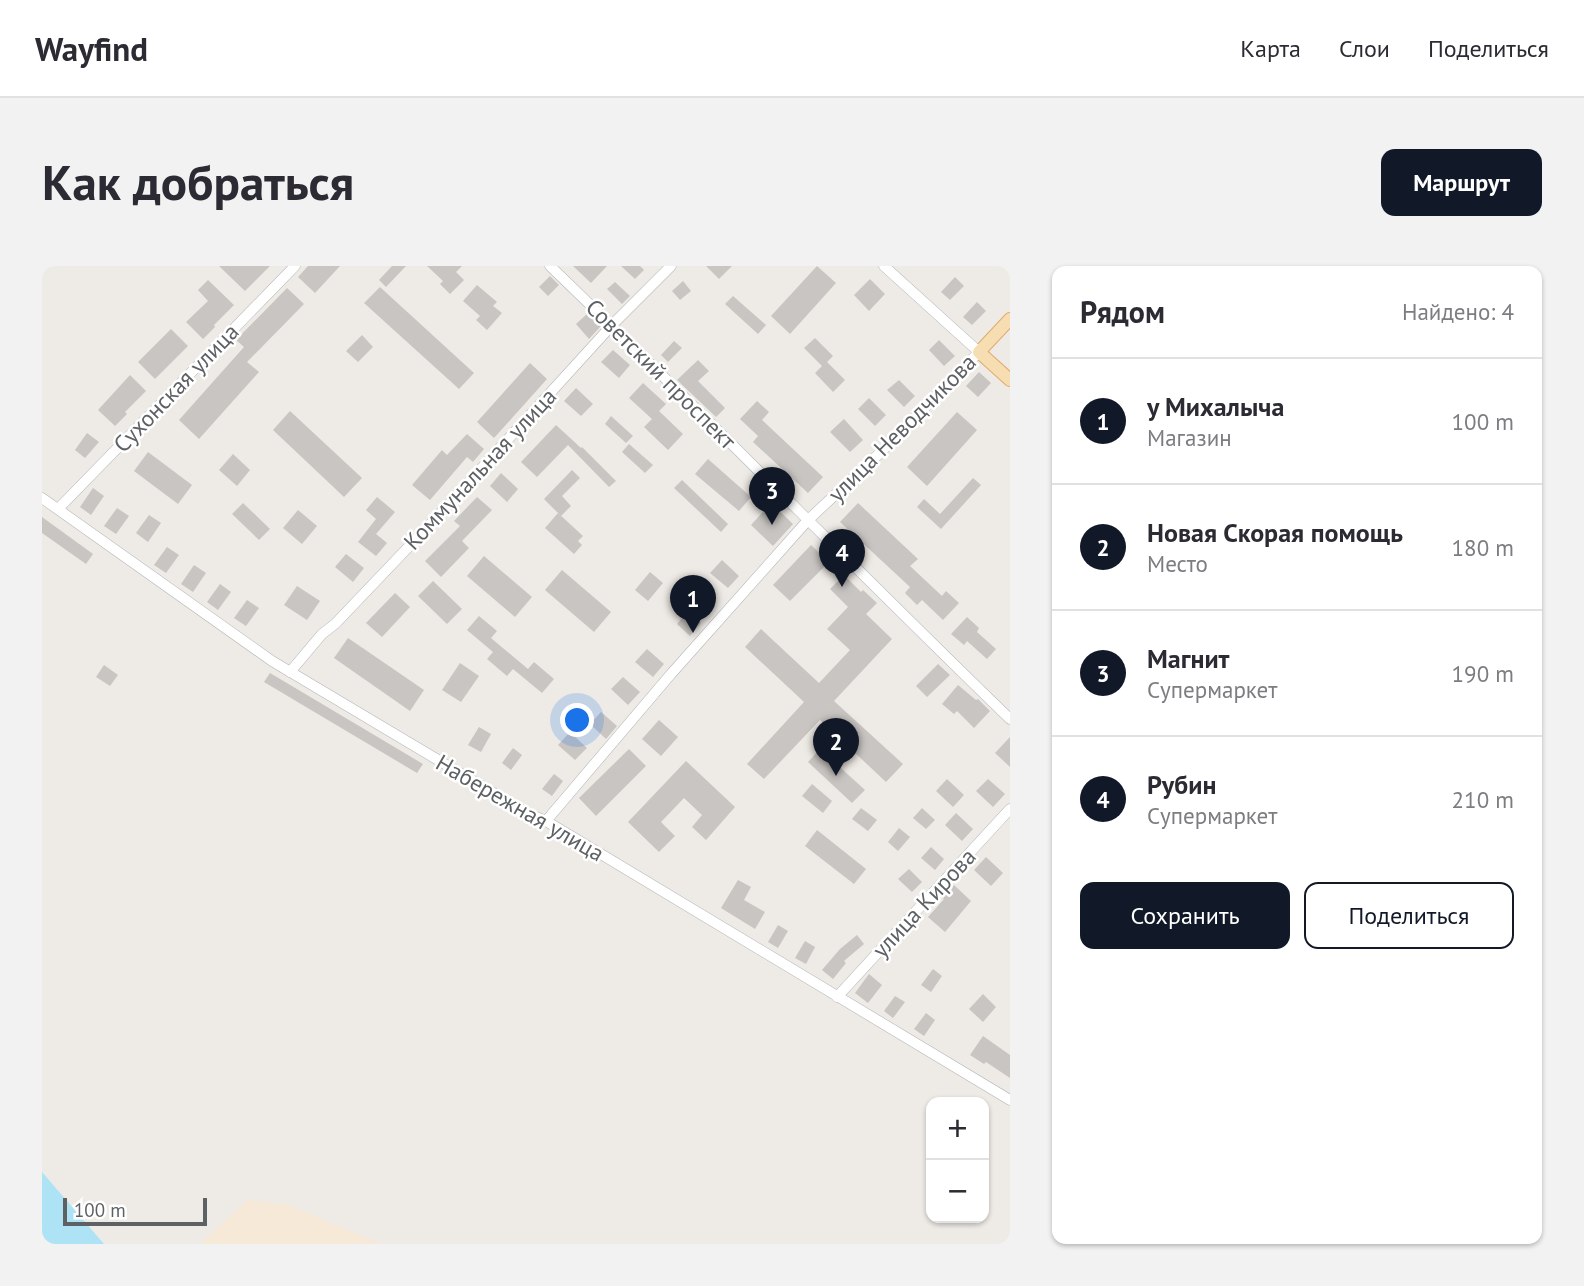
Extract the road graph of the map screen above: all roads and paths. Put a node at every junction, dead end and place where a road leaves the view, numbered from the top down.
1 (295, 266) edge
2 (550, 266) edge
3 (671, 266) edge
4 (884, 266) edge
5 (1010, 319) edge
6 (612, 325) junction
7 (979, 352) junction
8 (1010, 380) edge
9 (42, 498) edge
10 (58, 509) junction
11 (808, 520) junction
12 (290, 672) junction
13 (1010, 719) edge
14 (1010, 809) edge
15 (546, 821) junction
16 (837, 997) junction
17 (1010, 1100) edge

1 - 10 street, Сухонская улица
2 - 6 street, Советский проспект
3 - 6 street, Коммунальная улица
4 - 7 street
5 - 7 main road, улица Неводчикова
6 - 11 street, Советский проспект
6 - 12 street, Коммунальная улица
7 - 8 main road
7 - 11 street, улица Неводчикова
9 - 10 street, Набережная улица
10 - 12 street, Набережная улица
11 - 13 street, Советский проспект
11 - 15 street, улица Неводчикова
12 - 15 street, Набережная улица
14 - 16 street, улица Кирова
15 - 16 street, Набережная улица
16 - 17 street, Набережная улица

